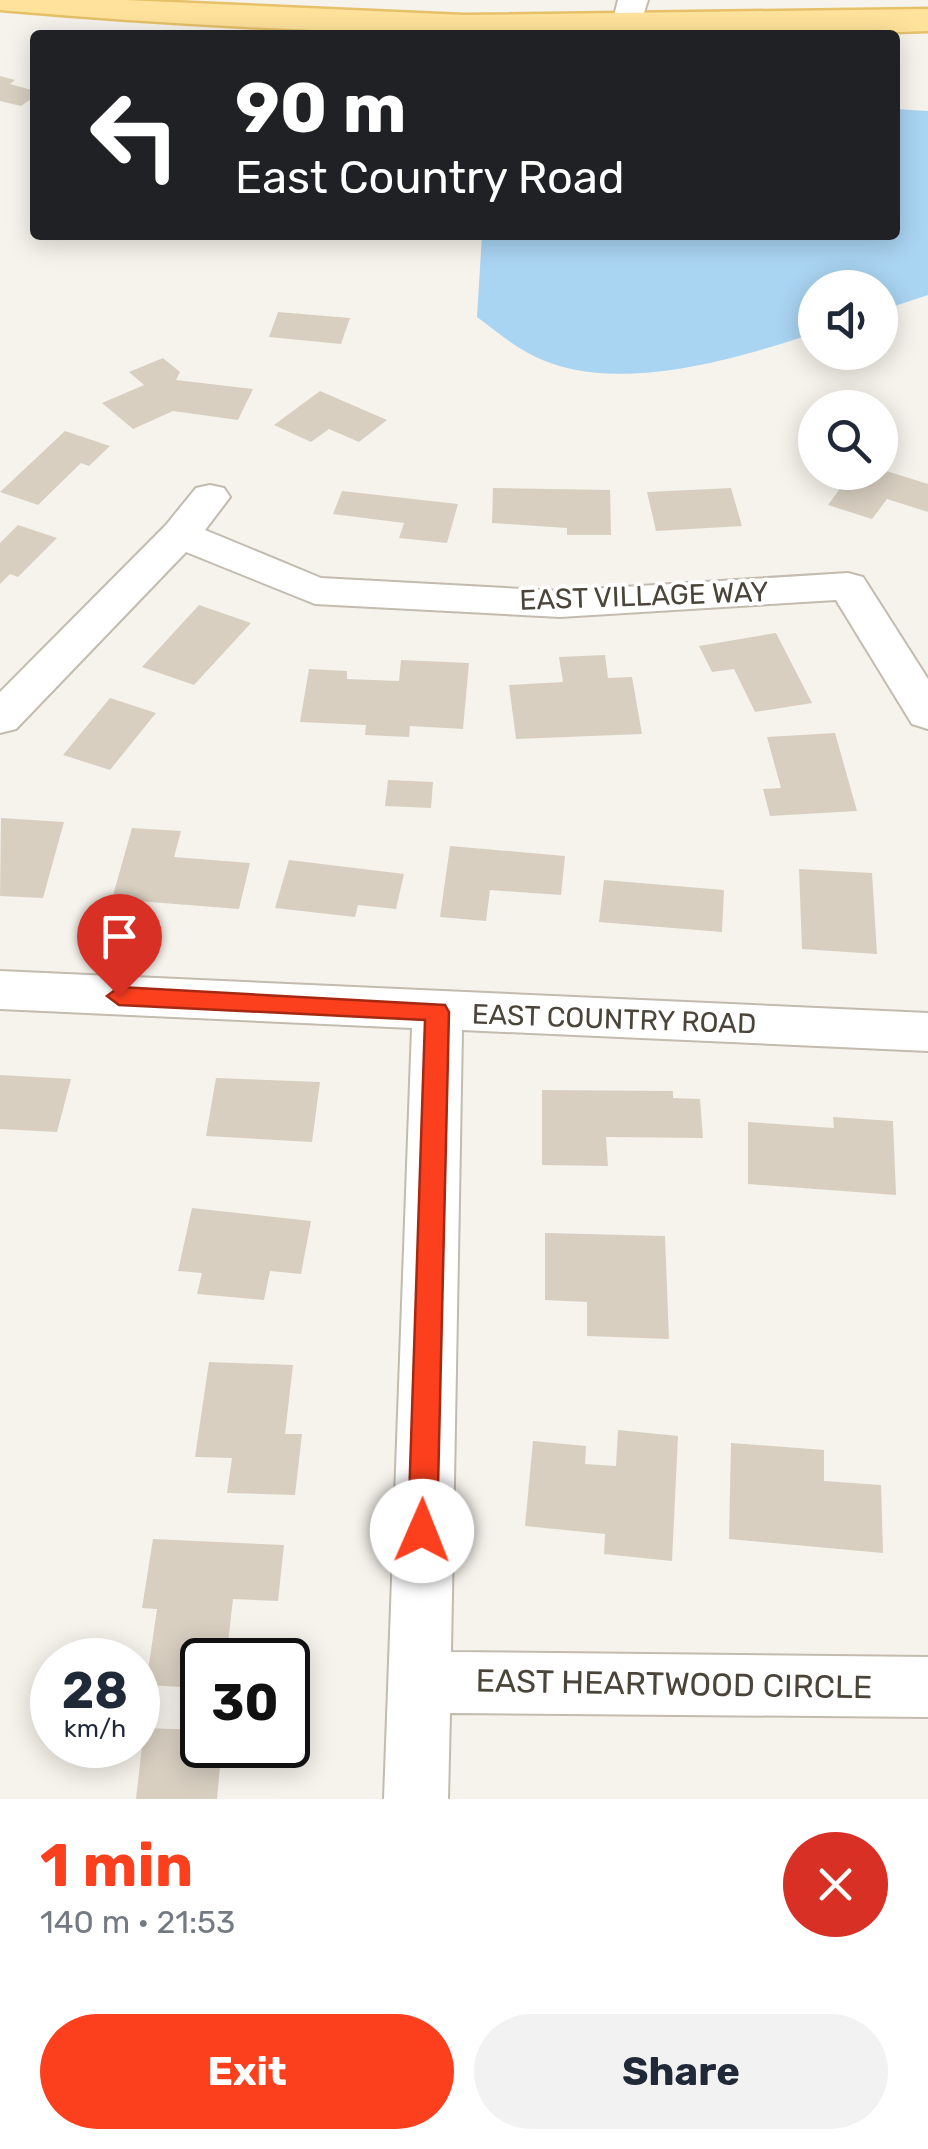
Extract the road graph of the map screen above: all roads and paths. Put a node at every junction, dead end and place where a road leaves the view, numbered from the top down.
1 (0, 0) edge
2 (256, 9) edge
3 (629, 14) edge
4 (928, 20) edge
5 (210, 497) dead end
6 (180, 534) junction
7 (928, 714) edge
8 (0, 718) edge
9 (0, 990) edge
10 (437, 1012) junction
11 (928, 1032) edge
12 (419, 1682) junction
13 (928, 1687) edge
14 (416, 1799) edge

1 - 2 main road
2 - 3 main road
3 - 4 main road
5 - 6 street
6 - 7 street, EAST VILLAGE WAY
6 - 8 street
9 - 10 street, EAST COUNTRY ROAD
10 - 11 street, EAST COUNTRY ROAD
10 - 12 street
12 - 13 street, EAST HEARTWOOD CIRCLE
12 - 14 street

